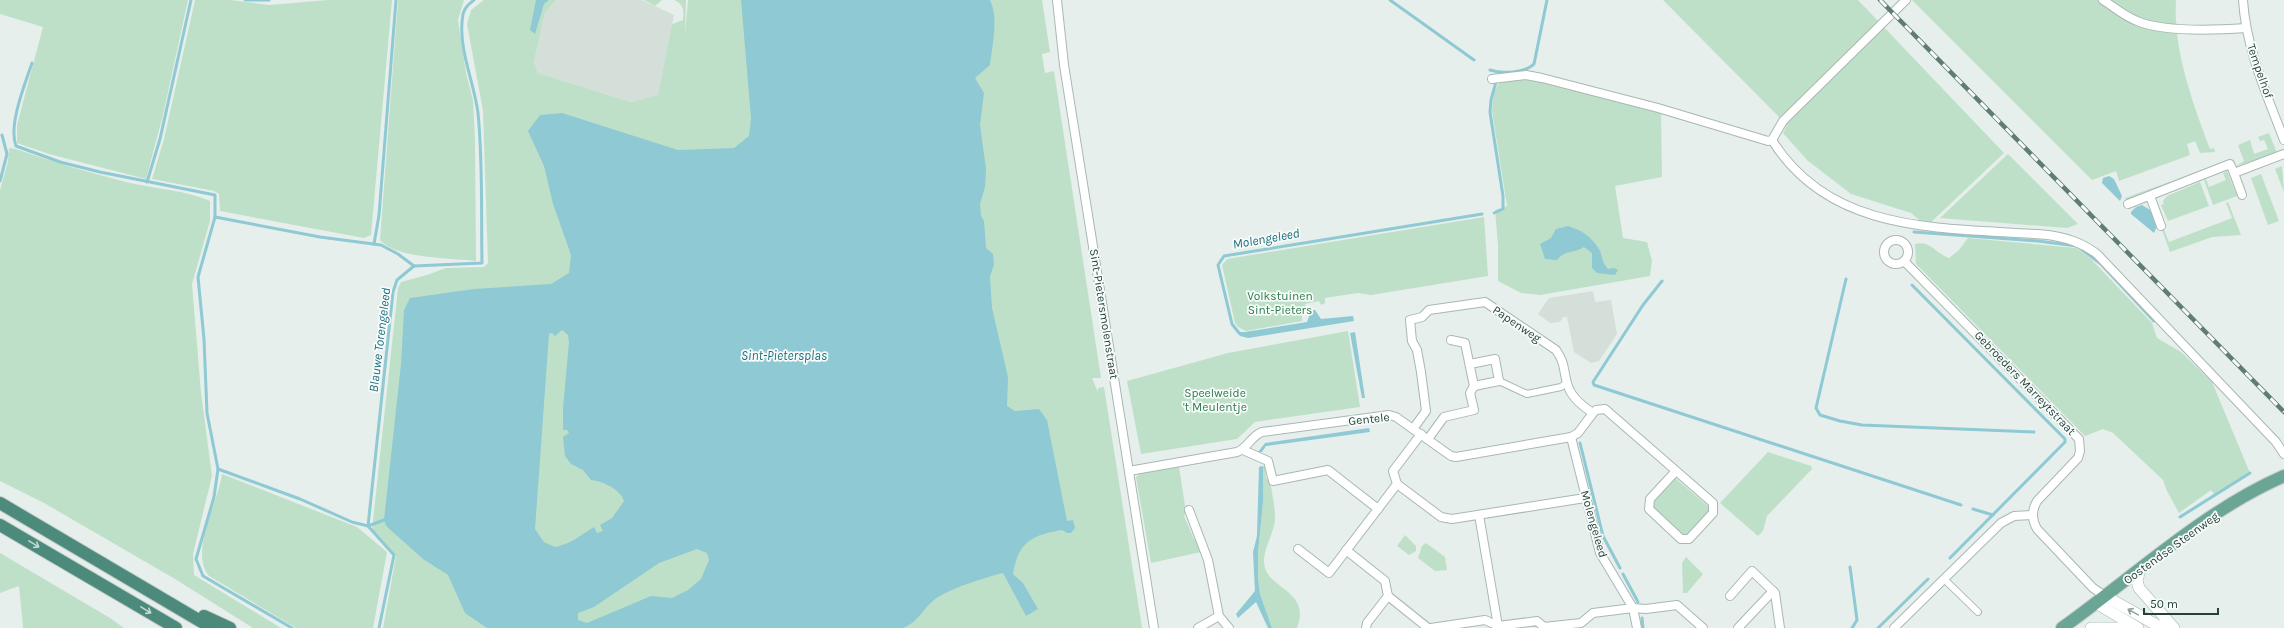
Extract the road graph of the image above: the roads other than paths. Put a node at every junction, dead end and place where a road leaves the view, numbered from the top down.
1 (1057, 0) edge
2 (1906, 0) edge
3 (2103, 0) edge
4 (2243, 0) edge
5 (2246, 28) junction
6 (1492, 79) dead end
7 (1772, 140) junction
8 (2284, 140) edge
9 (2284, 154) edge
10 (2234, 173) junction
11 (2242, 195) dead end
12 (2150, 196) junction
13 (2128, 204) dead end
14 (2161, 226) dead end
15 (1904, 261) dead end
16 (1451, 340) dead end
17 (1470, 364) junction
18 (1499, 382) junction
19 (1567, 382) junction
20 (1474, 386) junction
21 (1593, 413) junction
22 (1413, 428) junction
23 (1424, 437) junction
24 (1571, 437) junction
25 (1243, 450) junction
26 (2284, 454) edge
27 (1129, 471) junction
28 (1675, 472) junction
29 (2284, 476) edge
30 (1397, 484) junction
31 (1586, 498) junction
32 (0, 503) edge
33 (1378, 509) junction
34 (1189, 510) dead end
35 (1479, 515) junction
36 (2032, 515) junction
37 (0, 525) edge
38 (1298, 549) dead end
39 (1346, 550) junction
40 (2140, 569) junction
41 (1944, 578) junction
42 (1773, 591) junction
43 (160, 595) junction
44 (1388, 596) junction
45 (1730, 596) dead end
46 (2101, 599) junction
47 (1633, 608) junction
48 (1978, 612) dead end
49 (1219, 616) junction
50 (1478, 624) edge
51 (1498, 626) junction
52 (176, 628) edge
53 (212, 628) edge
54 (230, 628) edge
55 (1154, 628) edge
56 (1198, 628) edge
57 (1229, 628) edge
58 (1366, 628) edge
59 (1430, 628) edge
60 (1637, 628) edge
61 (1703, 628) edge
62 (1738, 628) edge
63 (1780, 628) edge
64 (1894, 628) edge
65 (2062, 628) edge
66 (2091, 628) edge
67 (2137, 628) edge
68 (2162, 628) edge
69 (2174, 628) edge

1 - 27 street, Sint-Pietersmolenstraat
2 - 7 street
3 - 5 street
4 - 5 street, Tempelhof
5 - 8 street, Tempelhof
6 - 7 street
7 - 26 street
9 - 10 street
10 - 11 street
10 - 12 street
12 - 13 street
12 - 14 street
15 - 36 street, Gebroeders Marreytstraat
16 - 17 street
17 - 18 street
17 - 20 street
18 - 19 street
18 - 20 street
19 - 21 street, Papenweg
19 - 22 street, Papenweg
20 - 23 street
21 - 24 street
21 - 28 street
22 - 23 street, Gentele
22 - 25 street, Gentele
23 - 24 street, Gentele
23 - 30 street
24 - 31 street, Molengeleed
25 - 27 street
25 - 33 street
27 - 55 street, Sint-Pietersmolenstraat
28 - 28 street
29 - 40 main road, Oostendse Steenweg
30 - 33 street
30 - 35 street
31 - 35 street
31 - 47 street, Molengeleed
32 - 43 highway
33 - 39 street
34 - 49 street
35 - 51 street
36 - 41 street
36 - 46 street
37 -> 52 highway
38 - 39 street
39 - 44 street
40 - 46 main road, Oostendse Steenweg
40 - 69 main road
41 - 48 street
41 - 64 street
42 - 45 street
42 - 62 street
42 - 63 street
43 - 53 highway
43 - 54 highway
44 - 58 street
44 - 59 street
46 - 65 main road, Oostendse Steenweg
46 - 67 main road
68 -> 46 main road
47 - 51 street
47 - 60 street, Molengeleed
47 - 61 street
49 - 56 street
49 - 57 street
50 - 51 street
50 - 59 street
66 - 67 main road

